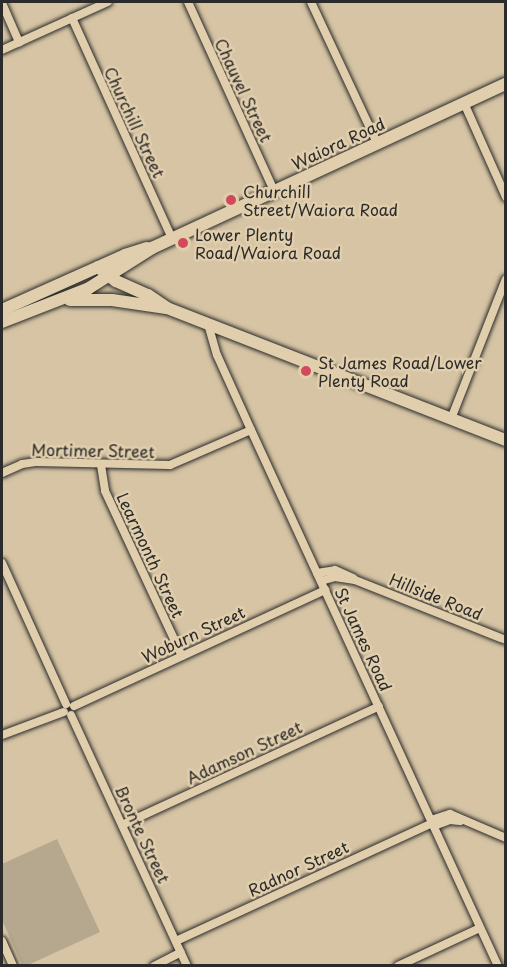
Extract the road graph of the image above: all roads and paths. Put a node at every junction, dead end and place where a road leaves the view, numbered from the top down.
1 (108, 2) edge
2 (188, 2) edge
3 (311, 2) edge
4 (2, 3) edge
5 (72, 18) junction
6 (19, 42) junction
7 (2, 50) edge
8 (506, 84) edge
9 (464, 103) junction
10 (377, 143) junction
11 (504, 188) edge
12 (274, 191) junction
13 (506, 197) edge
14 (172, 238) junction
15 (152, 248) junction
16 (134, 261) junction
17 (94, 269) junction
18 (506, 279) edge
19 (105, 280) junction
20 (130, 288) junction
21 (59, 301) junction
22 (127, 302) junction
23 (167, 308) junction
24 (2, 310) edge
25 (2, 322) edge
26 (208, 324) junction
27 (451, 419) junction
28 (251, 430) junction
29 (506, 440) edge
30 (101, 465) junction
31 (2, 473) edge
32 (2, 563) edge
33 (319, 577) junction
34 (325, 590) junction
35 (506, 640) edge
36 (182, 656) junction
37 (379, 706) junction
38 (69, 709) junction
39 (2, 735) edge
40 (432, 823) junction
41 (122, 825) junction
42 (506, 838) edge
43 (480, 928) junction
44 (2, 941) edge
45 (176, 941) junction
46 (181, 952) junction
47 (13, 966) edge
48 (154, 966) edge
49 (187, 966) edge
50 (398, 966) edge
51 (498, 966) edge

1 - 5 street
2 - 12 street, Chauvel Street
3 - 10 street
4 - 6 street
5 - 6 street
5 - 14 street, Churchill Street
6 - 7 street
8 - 9 main road, Waiora Road
9 - 10 main road, Waiora Road
9 - 11 street
10 - 12 main road, Waiora Road
11 - 13 street
12 - 14 main road, Waiora Road
14 - 15 main road, Waiora Road
15 - 16 main road, Waiora Road
15 - 17 main road, Waiora Road
16 - 19 main road, Waiora Road
16 - 20 main road
17 - 19 main road
17 - 24 main road, Waiora Road
18 - 27 street
19 - 20 main road
19 - 21 main road, Waiora Road
19 - 22 main road
20 - 23 main road
21 - 22 main road
21 - 25 main road
22 - 23 main road
23 - 26 main road
26 - 27 main road
26 - 28 street, St James Road
27 - 29 main road
28 - 30 street, Mortimer Street
28 - 33 street, St James Road
30 - 31 street, Mortimer Street
30 - 36 street, Learmonth Street
32 - 38 street, Bronte Street
33 - 34 street, St James Road
33 - 35 street, Hillside Road
34 - 36 street, Woburn Street
34 - 37 street, St James Road
36 - 38 street, Woburn Street
37 - 40 street, St James Road
37 - 41 street, Adamson Street
38 - 39 street, Woburn Street
38 - 41 street, Bronte Street
40 - 42 street
40 - 43 street, St James Road
40 - 45 street, Radnor Street
41 - 45 street, Bronte Street
43 - 50 street
43 - 51 street, St James Road
44 - 47 street
45 - 46 street, Bronte Street
46 - 48 street
46 - 49 street, Bronte Street

